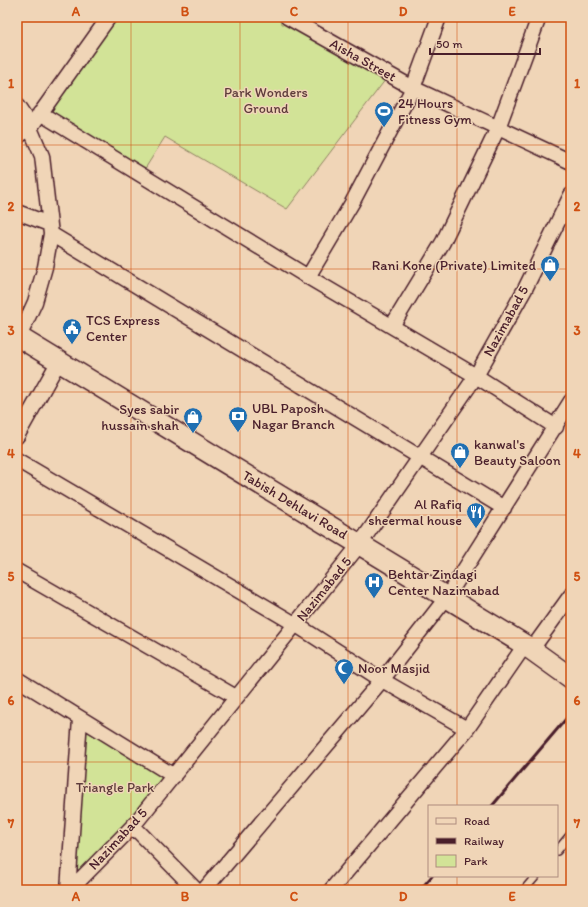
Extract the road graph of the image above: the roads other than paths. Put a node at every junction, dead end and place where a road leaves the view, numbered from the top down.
1 (109, 17) edge
2 (287, 17) edge
3 (439, 17) edge
4 (539, 17) edge
5 (413, 88) junction
6 (17, 106) edge
7 (40, 113) junction
8 (30, 128) junction
9 (498, 128) junction
10 (17, 137) edge
11 (571, 162) edge
12 (571, 195) edge
13 (17, 212) edge
14 (50, 229) junction
15 (308, 277) junction
16 (392, 326) junction
17 (18, 336) edge
18 (59, 361) junction
19 (476, 376) junction
20 (571, 401) edge
21 (556, 427) junction
22 (17, 436) edge
23 (421, 457) junction
24 (17, 460) edge
25 (504, 508) junction
26 (360, 544) junction
27 (17, 571) edge
28 (571, 595) edge
29 (447, 597) junction
30 (295, 624) junction
31 (528, 647) junction
32 (571, 678) edge
33 (17, 679) edge
34 (382, 680) junction
35 (236, 697) junction
36 (80, 719) junction
37 (467, 729) junction
38 (174, 776) junction
39 (133, 826) junction
40 (571, 834) edge
41 (558, 850) edge
42 (535, 877) edge
43 (69, 890) edge
44 (196, 890) edge
45 (204, 890) edge
46 (331, 890) edge
47 (524, 890) edge

1 - 7 street
2 - 5 street, Aisha Street
3 - 5 street
4 - 9 street
5 - 9 street, Aisha Street
5 - 15 street
6 - 8 street
7 - 8 street
7 - 15 street
8 - 10 street
8 - 14 street
9 - 11 street, Aisha Street
9 - 16 street
12 - 19 street, Nazimabad 5
13 - 14 street
14 - 17 street
14 - 23 street
15 - 16 street
16 - 19 street
17 - 18 main road, Tabish Dehlavi Road
18 - 22 street
18 - 26 main road, Tabish Dehlavi Road
19 - 21 street
19 - 23 street, Nazimabad 5
20 - 21 street
21 - 25 street
23 - 25 street
23 - 26 street, Nazimabad 5
24 - 30 street
25 - 29 street
26 - 29 main road, Tabish Dehlavi Road
26 - 30 street, Nazimabad 5
27 - 35 street
28 - 31 street
29 - 31 main road, Tabish Dehlavi Road
29 - 34 street
30 - 34 street
30 - 35 street, Nazimabad 5
31 - 32 main road, Tabish Dehlavi Road
31 - 37 street
33 - 36 street
34 - 37 street
34 - 45 street
35 - 38 street, Nazimabad 5
36 - 38 street
36 - 43 street
37 - 46 street
38 - 39 street, Nazimabad 5
39 - 43 street, Nazimabad 5
39 - 44 street
40 - 41 lane
42 - 47 lane

